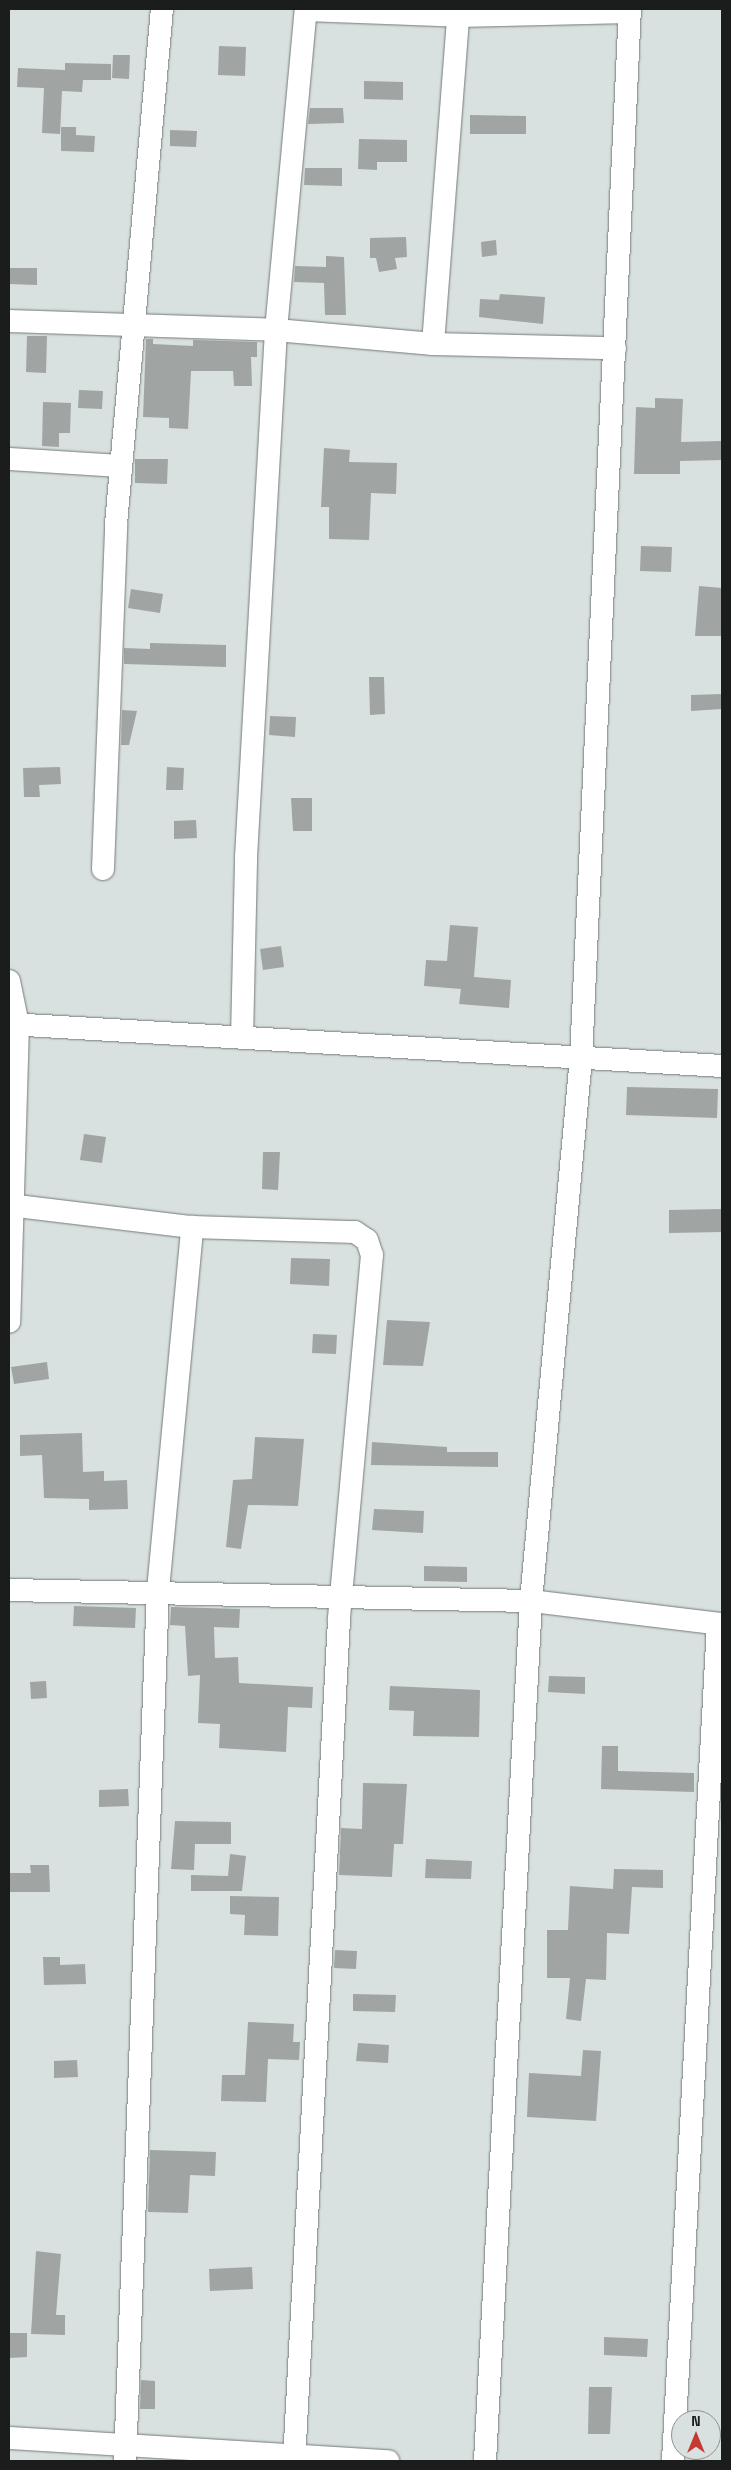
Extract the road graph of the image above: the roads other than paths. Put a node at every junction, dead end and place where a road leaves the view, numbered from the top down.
1 (162, 9) edge
2 (306, 9) edge
3 (630, 10) edge
4 (459, 12) edge
5 (9, 322) edge
6 (132, 327) junction
7 (276, 330) junction
8 (433, 344) junction
9 (615, 348) junction
10 (9, 459) edge
11 (121, 466) junction
12 (103, 869) dead end
13 (9, 981) edge
14 (14, 1025) edge
15 (242, 1038) junction
16 (581, 1058) junction
17 (722, 1066) edge
18 (11, 1205) edge
19 (192, 1227) junction
20 (9, 1322) edge
21 (9, 1590) edge
22 (158, 1590) junction
23 (340, 1598) junction
24 (531, 1601) junction
25 (720, 1624) edge
26 (9, 2438) edge
27 (126, 2454) edge
28 (294, 2458) edge
29 (388, 2461) edge
30 (485, 2461) edge
31 (673, 2461) edge

1 - 6 street
2 - 4 street
2 - 7 street
3 - 4 street
3 - 9 street
4 - 8 street
5 - 6 street
6 - 7 street
6 - 11 street
7 - 8 street
7 - 15 street
8 - 9 street
9 - 16 street
10 - 11 street
11 - 12 street
13 - 14 street
14 - 15 street
14 - 18 street
15 - 16 street
16 - 17 street
16 - 24 street
18 - 19 street
18 - 20 street
19 - 22 street
19 - 23 street
21 - 22 street
22 - 23 street
22 - 27 street
23 - 24 street
23 - 28 street
24 - 25 street
24 - 30 street
25 - 31 street
26 - 27 street
27 - 28 street
28 - 29 street

